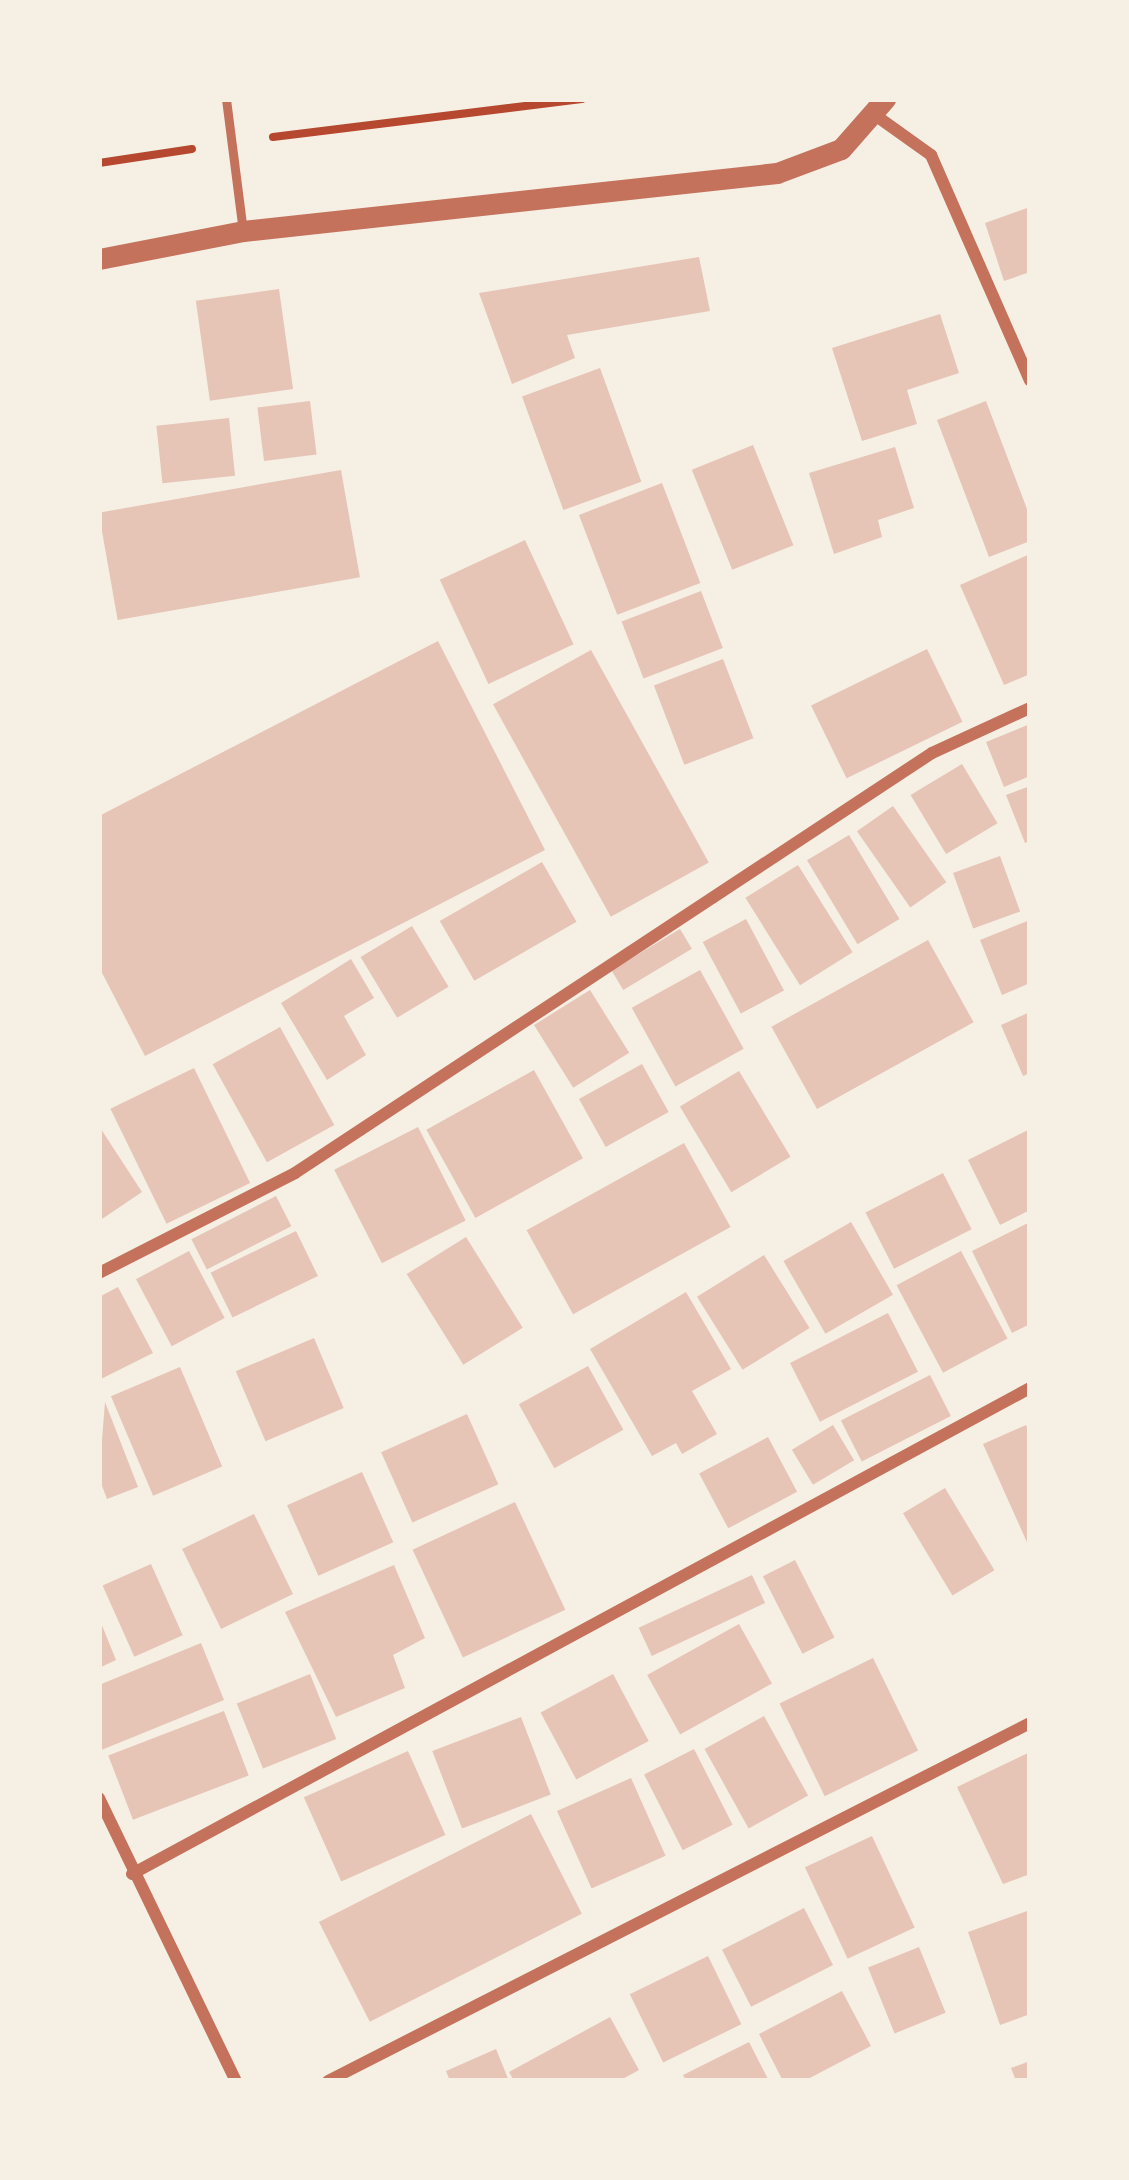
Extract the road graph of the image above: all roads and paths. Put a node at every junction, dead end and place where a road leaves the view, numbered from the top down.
1 (226, 99) edge
2 (582, 99) edge
3 (880, 107) edge
4 (227, 143) junction
5 (99, 163) edge
6 (243, 231) junction
7 (99, 260) edge
8 (1030, 380) edge
9 (1030, 708) edge
10 (99, 1273) edge
11 (1030, 1388) edge
12 (1030, 1723) edge
13 (99, 1798) edge
14 (132, 1874) junction
15 (236, 2081) edge
16 (328, 2081) edge

1 - 4 lane
2 - 4 path
3 - 6 street
3 - 8 street
4 - 5 path
4 - 6 lane
6 - 7 street
9 - 10 street
11 - 14 street
12 - 16 street
13 - 14 street
14 - 15 street

